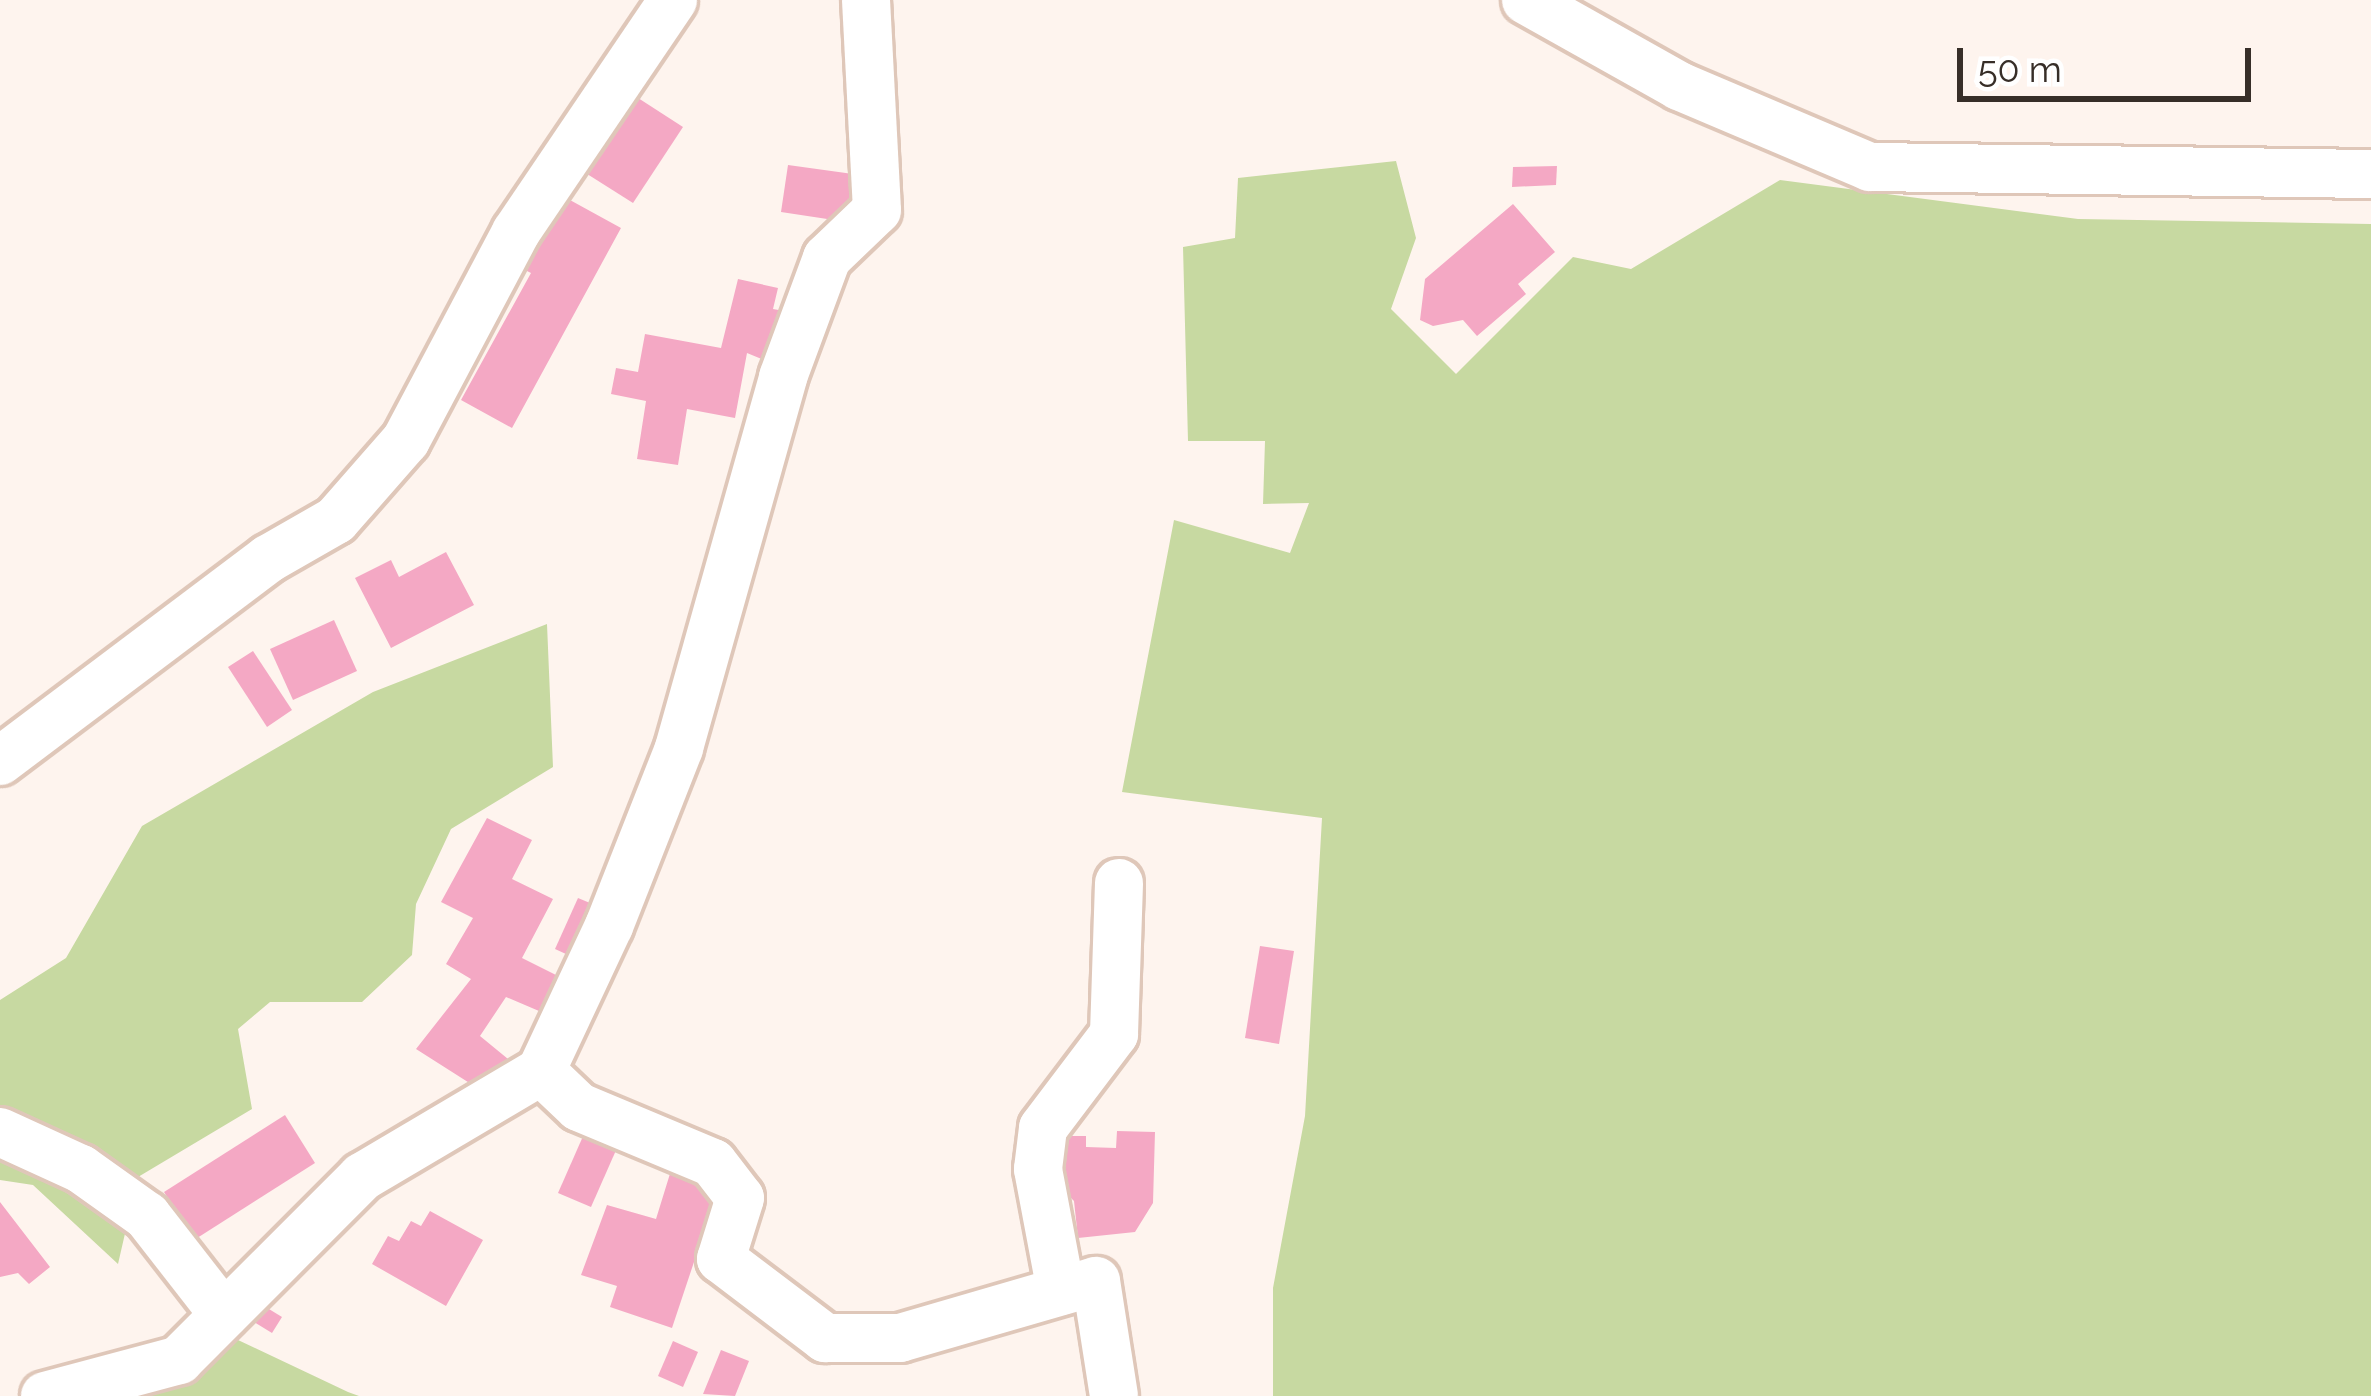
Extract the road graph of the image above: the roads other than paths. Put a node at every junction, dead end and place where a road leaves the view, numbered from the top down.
1 (674, 0) edge
2 (866, 0) edge
3 (1526, 0) edge
4 (2371, 174) edge
5 (0, 761) edge
6 (1119, 883) dead end
7 (541, 1071) junction
8 (0, 1132) edge
9 (1078, 1287) junction
10 (224, 1315) junction
11 (45, 1396) edge
12 (1114, 1396) edge

1 - 5 street
2 - 7 street
3 - 4 street
6 - 9 street
7 - 9 street
7 - 10 street
8 - 10 street
9 - 12 street
10 - 11 street

